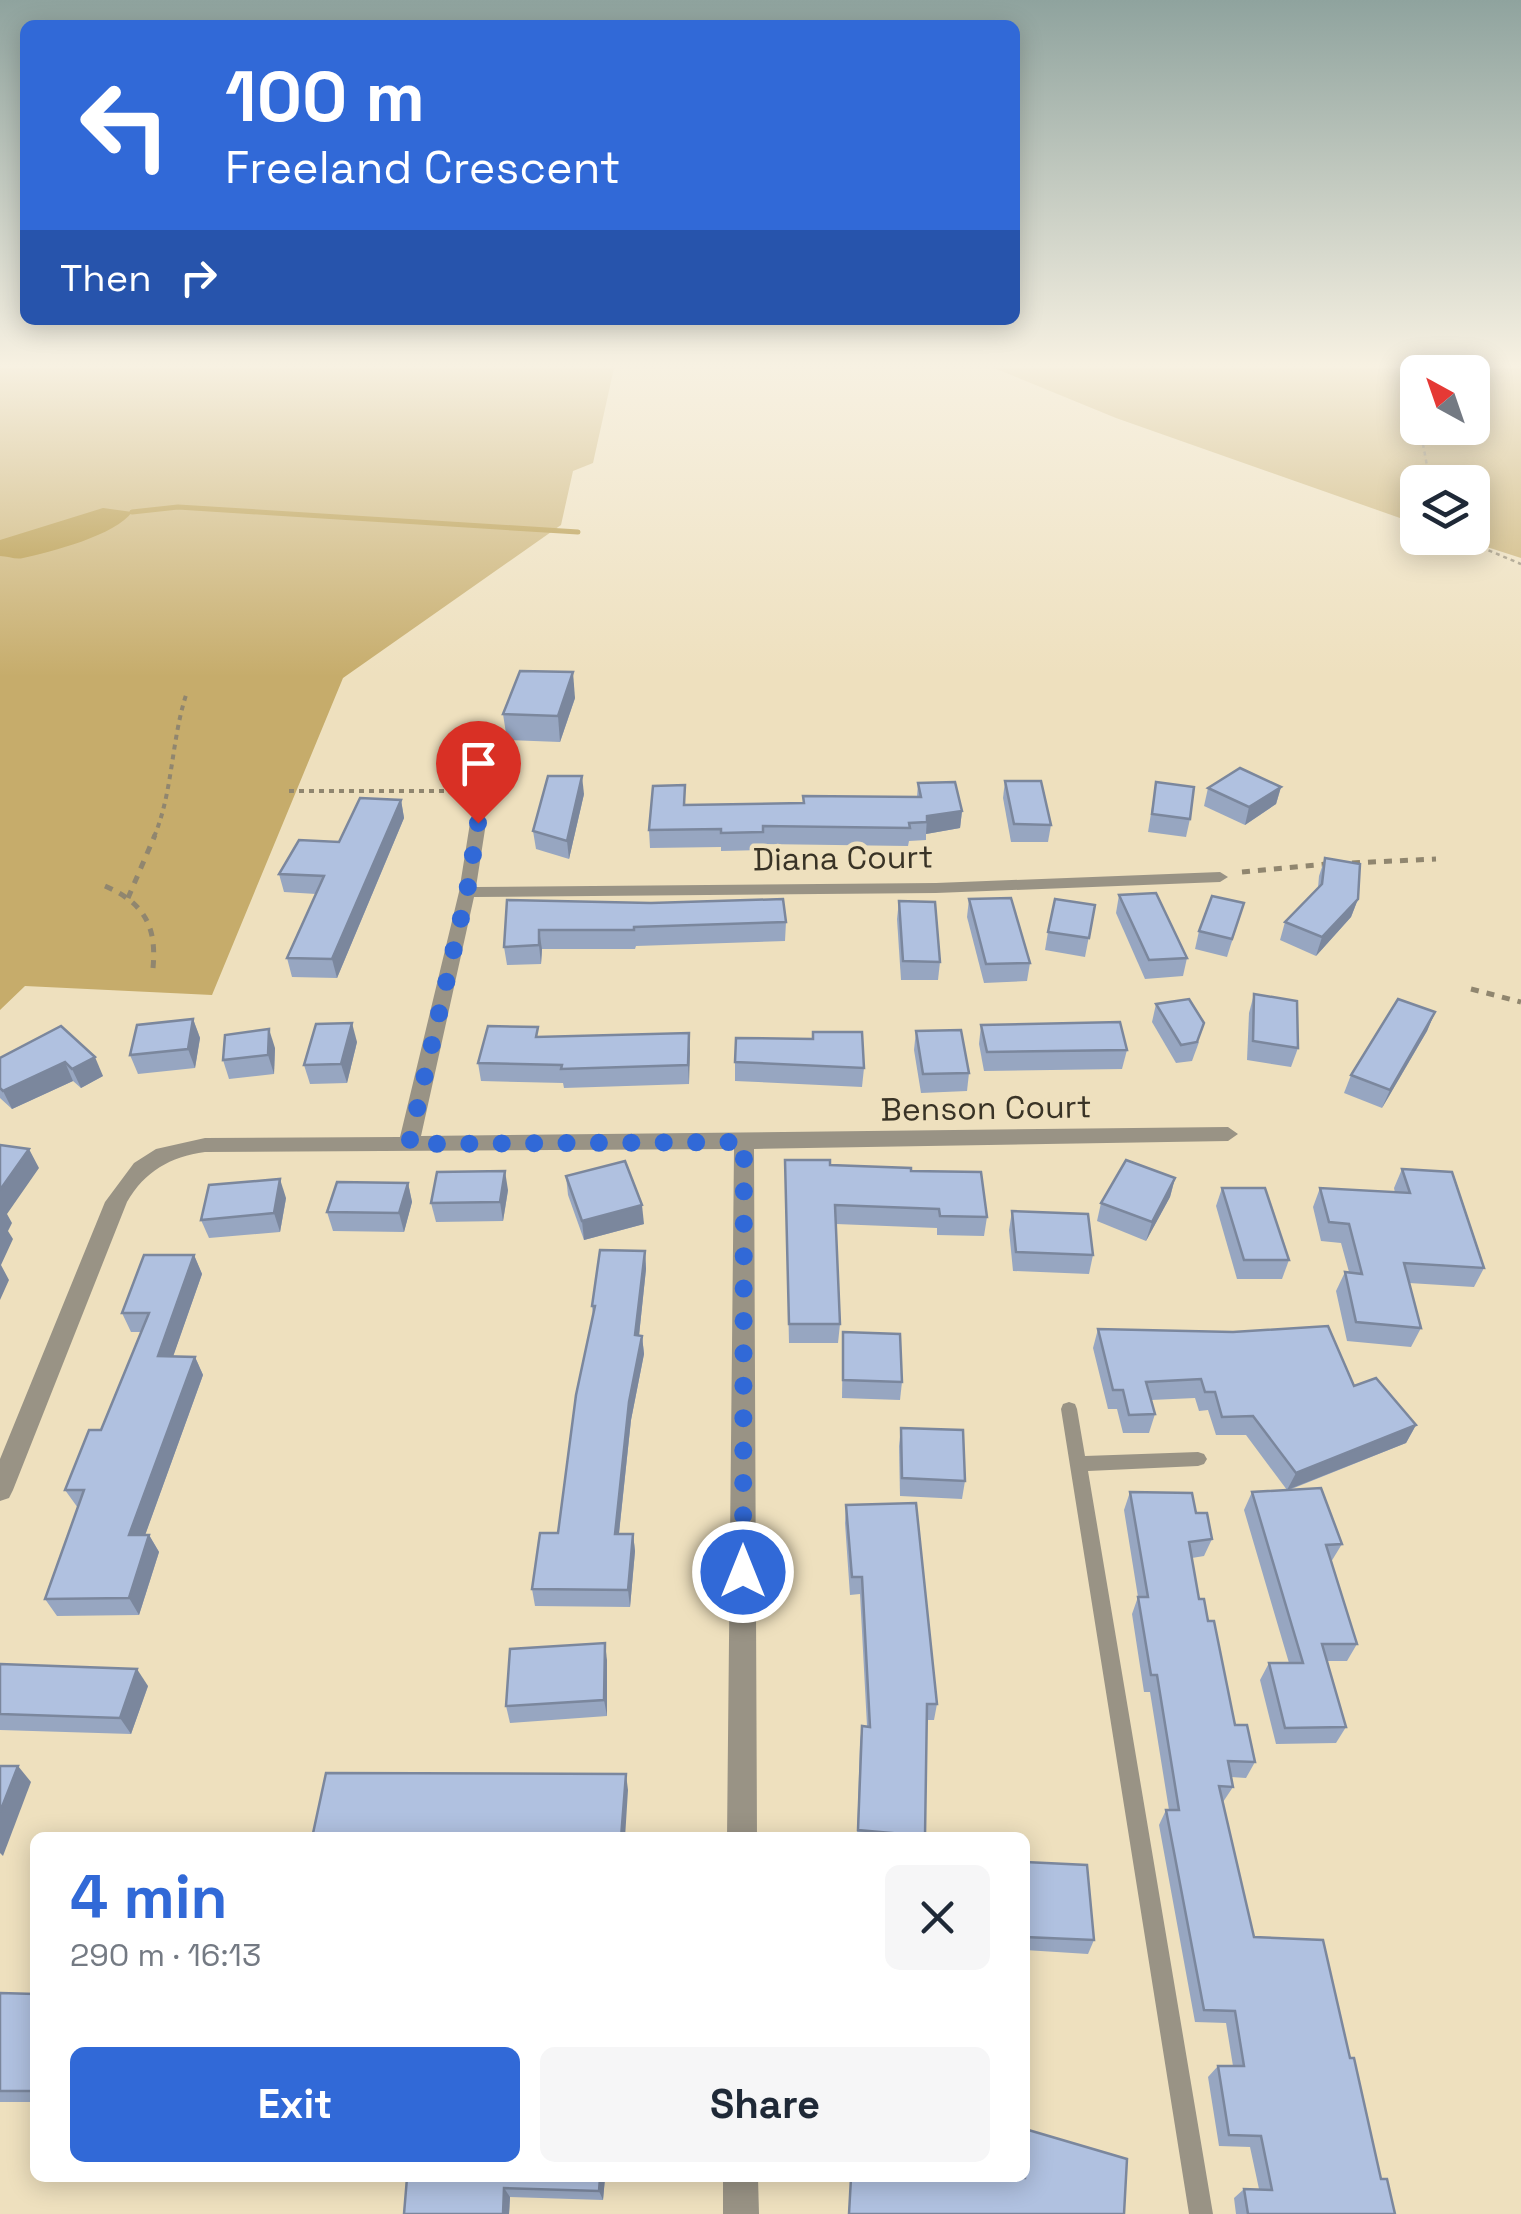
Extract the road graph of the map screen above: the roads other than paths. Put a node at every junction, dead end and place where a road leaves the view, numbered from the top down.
1 (478, 823) road end
2 (1220, 878) road end
3 (467, 892) junction
4 (1228, 1134) dead end
5 (744, 1142) junction
6 (409, 1144) junction
7 (1069, 1409) dead end
8 (1198, 1459) dead end
9 (1078, 1464) junction
10 (0, 1490) edge
11 (742, 1832) edge
12 (742, 2182) edge
13 (741, 2214) edge
14 (1201, 2214) edge

1 - 3 street
2 - 3 street, Diana Court
3 - 6 street
4 - 5 street, Benson Court
5 - 6 street, Benson Court
5 - 11 street
6 - 10 street, Benson Court
7 - 9 lane
8 - 9 lane
9 - 14 lane
12 - 13 street

